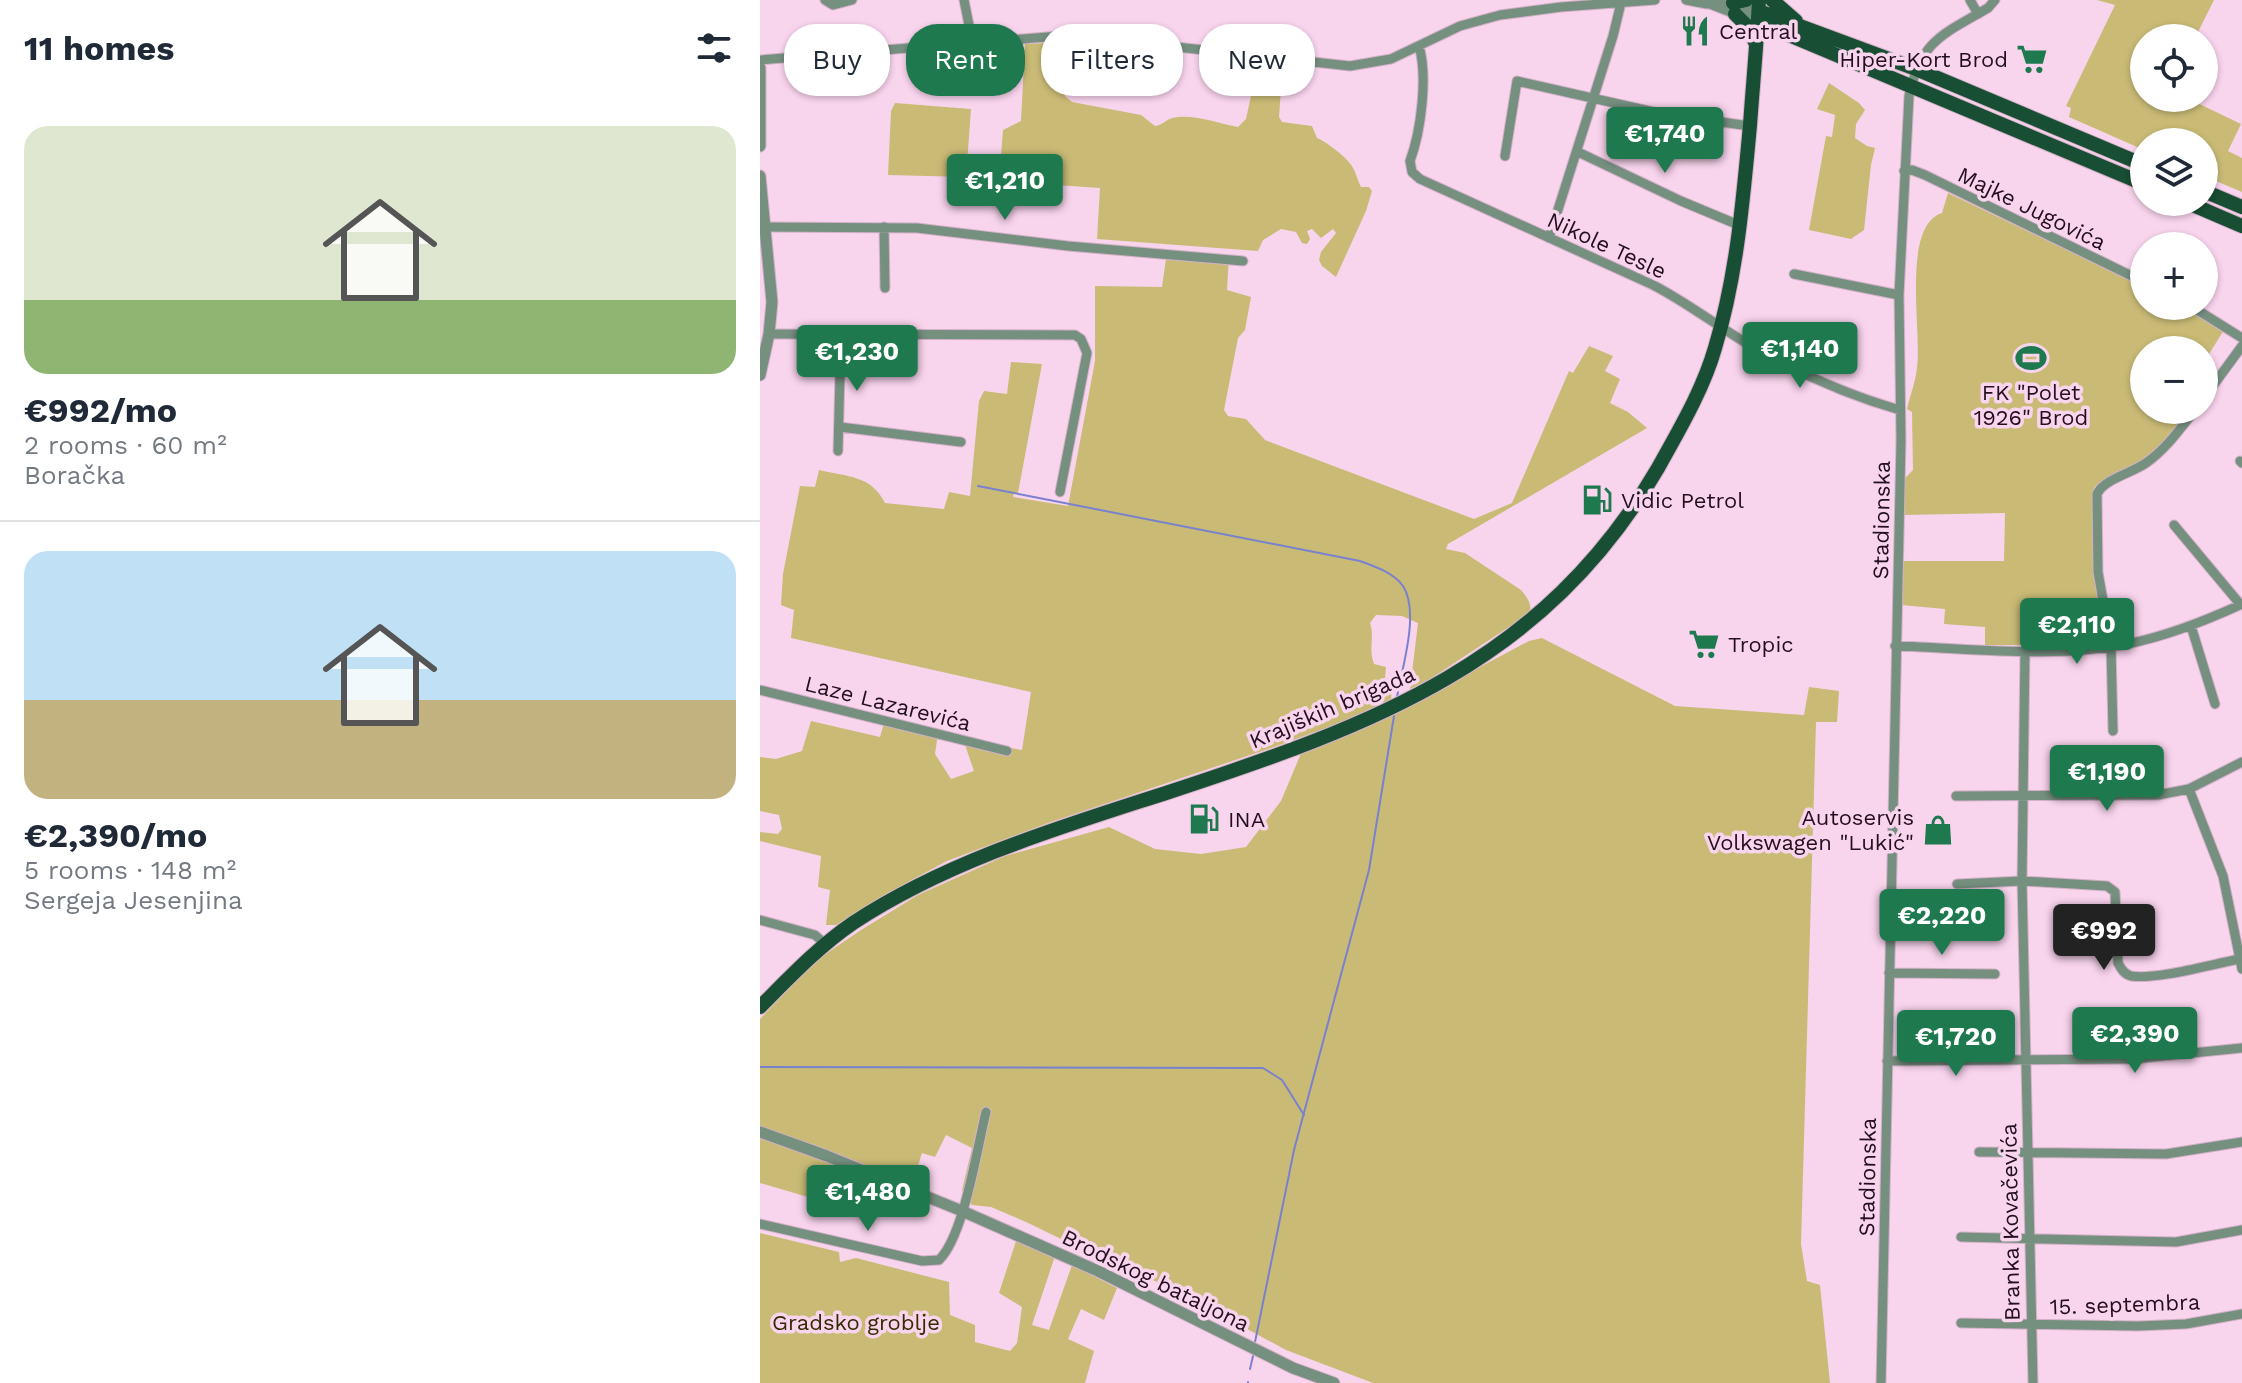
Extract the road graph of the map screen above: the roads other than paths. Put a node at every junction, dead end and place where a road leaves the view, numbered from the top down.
1 (825, 0) edge
2 (852, 0) edge
3 (964, 0) edge
4 (1645, 0) edge
5 (1655, 0) edge
6 (1686, 0) edge
7 (1772, 0) edge
8 (1970, 0) edge
9 (1995, 0) edge
10 (1621, 3) junction
11 (1725, 4) edge
12 (1759, 11) edge
13 (1978, 14) junction
14 (969, 24) edge
15 (1817, 34) junction
16 (1792, 36) junction
17 (1025, 40) edge
18 (1419, 46) junction
19 (906, 50) edge
20 (1756, 54) junction
21 (760, 60) edge
22 (760, 68) edge
23 (1916, 69) junction
24 (1911, 86) junction
25 (1594, 99) junction
26 (1750, 126) junction
27 (760, 146) edge
28 (1578, 152) junction
29 (1505, 156) dead end
30 (2130, 159) edge
31 (1904, 171) junction
32 (760, 176) edge
33 (2130, 178) edge
34 (2218, 197) edge
35 (2242, 207) edge
36 (2218, 216) edge
37 (1741, 226) junction
38 (2242, 226) edge
39 (765, 227) junction
40 (884, 227) junction
41 (1549, 238) junction
42 (1243, 261) dead end
43 (1794, 274) dead end
44 (2130, 275) edge
45 (885, 288) dead end
46 (1899, 295) junction
47 (2213, 320) edge
48 (1722, 326) junction
49 (769, 334) junction
50 (841, 334) junction
51 (2242, 338) edge
52 (2242, 346) edge
53 (763, 348) edge
54 (760, 375) edge
55 (2218, 379) edge
56 (1900, 410) junction
57 (2184, 424) edge
58 (840, 427) junction
59 (961, 442) dead end
60 (838, 451) dead end
61 (1060, 492) dead end
62 (2174, 525) dead end
63 (2241, 604) edge
64 (2191, 626) junction
65 (1895, 646) junction
66 (2111, 646) junction
67 (2025, 650) junction
68 (760, 690) edge
69 (2215, 704) dead end
70 (2113, 731) dead end
71 (1007, 751) dead end
72 (2242, 762) edge
73 (2189, 789) junction
74 (1956, 796) dead end
75 (2023, 796) junction
76 (2022, 881) junction
77 (1957, 884) dead end
78 (760, 920) edge
79 (825, 944) junction
80 (2241, 964) edge
81 (1889, 973) junction
82 (1995, 974) dead end
83 (760, 1007) edge
84 (2242, 1048) edge
85 (1887, 1061) junction
86 (2025, 1061) junction
87 (986, 1112) dead end
88 (760, 1132) edge
89 (2242, 1142) edge
90 (1979, 1152) dead end
91 (2027, 1153) junction
92 (962, 1211) junction
93 (760, 1224) edge
94 (2242, 1230) edge
95 (1961, 1237) dead end
96 (2028, 1240) junction
97 (2242, 1314) edge
98 (1961, 1323) dead end
99 (2030, 1325) junction
100 (1334, 1383) edge
101 (1881, 1383) edge
102 (2033, 1383) edge

1 - 2 street
3 - 14 street
4 - 5 street
4 - 10 street
6 - 11 street
7 - 15 main road
8 - 13 street
9 - 13 street
10 - 18 street
10 - 25 street
11 - 12 street
11 - 20 main road
12 - 15 main road
12 - 16 main road
12 - 20 main road, Krajiških brigada
13 - 23 street
15 - 23 main road
16 - 20 main road
16 - 24 main road
17 - 18 street
18 - 41 street, Nikole Tesle
19 - 21 street
20 - 26 main road, Krajiških brigada
22 - 27 street
23 - 24 street, Stadionska
23 - 30 main road
24 - 31 street, Stadionska
24 - 33 main road
25 - 26 street
25 - 28 street
25 - 29 street
26 - 37 main road, Krajiških brigada
28 - 37 street
28 - 41 street
31 - 44 street, Majke Jugovića
31 - 46 street, Stadionska
32 - 39 street
34 - 35 main road
36 - 38 main road
37 - 48 main road, Krajiških brigada
39 - 40 street
39 - 49 street
40 - 42 street
40 - 45 street
41 - 48 street, Nikole Tesle
43 - 46 street
46 - 56 street, Stadionska
47 - 51 street
48 - 56 street, Nikole Tesle
48 - 79 main road, Krajiških brigada
49 - 50 street
49 - 53 street
50 - 58 street
50 - 61 street
52 - 55 street
53 - 54 street
56 - 65 street, Stadionska
57 - 66 street
58 - 59 street
58 - 60 street
62 - 63 street
63 - 64 street
64 - 66 street
64 - 69 street
65 - 67 street
65 - 81 street, Stadionska
66 - 67 street
66 - 70 street
67 - 75 street, Branka Kovačevića
68 - 71 street, Laze Lazarevića
72 - 73 street
73 - 75 street
73 - 80 street
74 - 75 street
75 - 76 street, Branka Kovačevića
76 - 77 street
76 - 80 street
76 - 86 street, Branka Kovačevića
78 - 79 street
79 - 83 main road, Krajiških brigada
81 - 82 street
81 - 85 street, Stadionska
84 - 86 street
85 - 86 street
85 - 101 street, Stadionska
86 - 91 street, Branka Kovačevića
87 - 92 street
88 - 92 street, Brodskog bataljona
89 - 91 street
90 - 91 street
91 - 96 street, Branka Kovačevića
92 - 93 street
92 - 100 street, Brodskog bataljona
94 - 96 street
95 - 96 street
96 - 99 street, Branka Kovačevića
97 - 99 street, 15. septembra
98 - 99 street, 15. septembra
99 - 102 street, Branka Kovačevića

